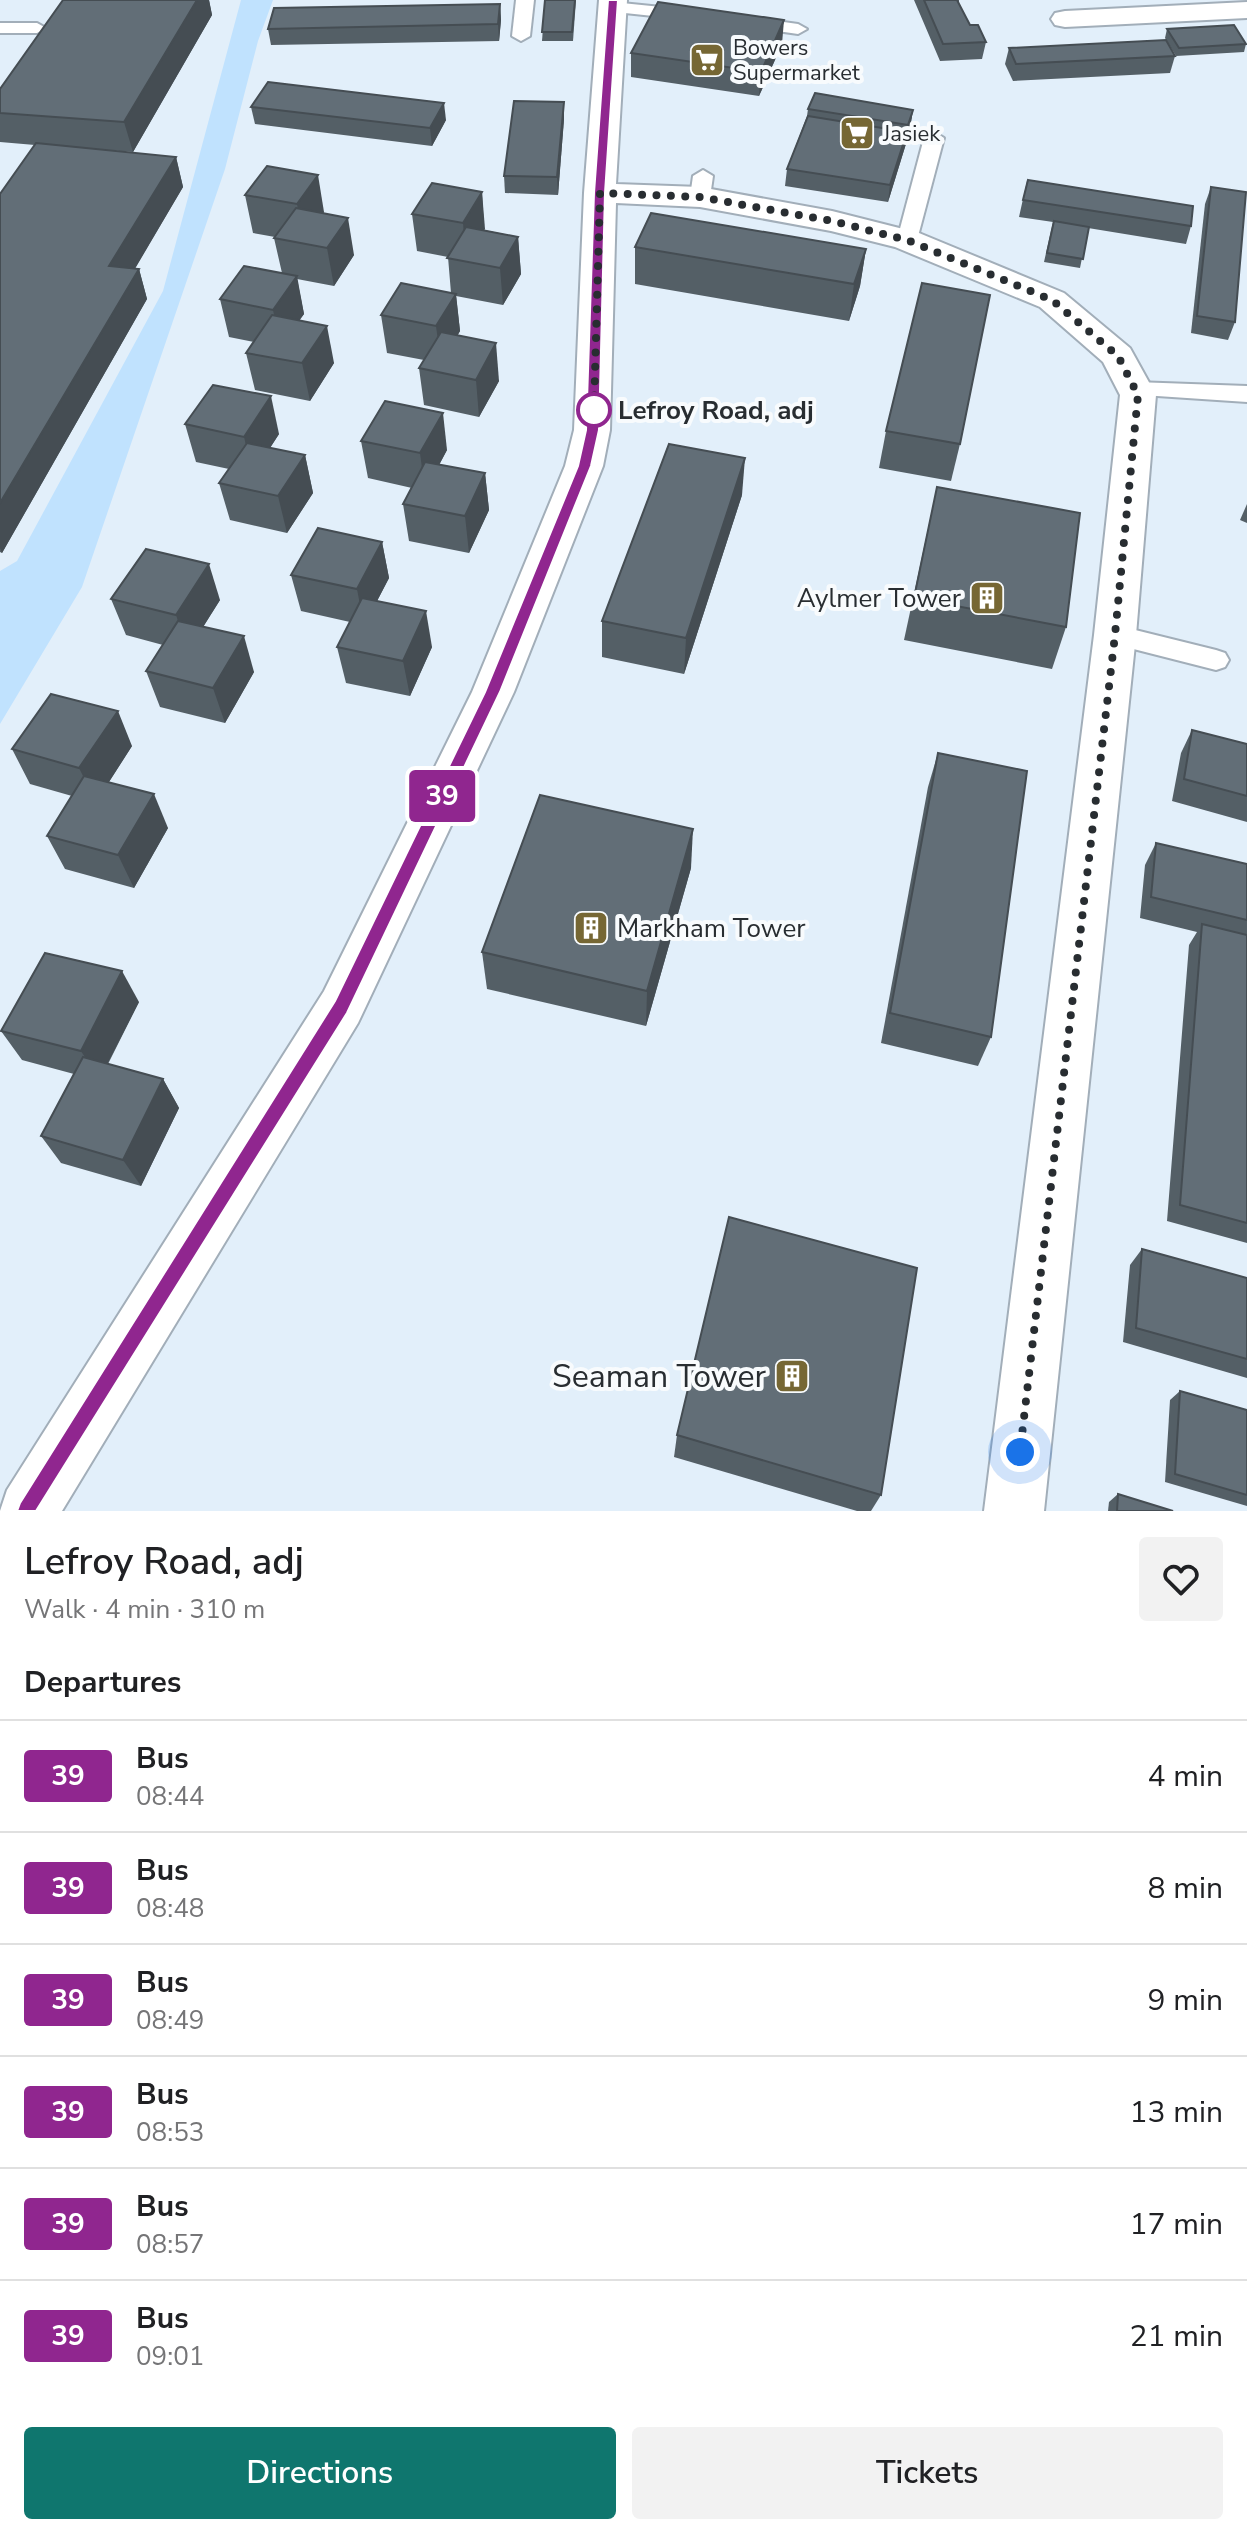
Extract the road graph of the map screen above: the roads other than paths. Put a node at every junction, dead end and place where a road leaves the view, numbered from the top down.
1 (525, 0) edge
2 (612, 4) edge
3 (1247, 10) edge
4 (704, 16) edge
5 (1065, 19) dead end
6 (735, 20) edge
7 (0, 28) edge
8 (37, 28) dead end
9 (798, 29) dead end
10 (521, 36) dead end
11 (934, 138) dead end
12 (600, 193) junction
13 (907, 240) junction
14 (1135, 389) junction
15 (1247, 394) edge
16 (1115, 635) junction
17 (1216, 660) dead end
18 (28, 1511) edge
19 (1014, 1511) edge

1 - 10 lane
2 - 4 lane
2 - 12 street
3 - 5 street
6 - 9 lane
7 - 8 lane
11 - 13 lane
12 - 13 street
12 - 18 street
13 - 14 street
14 - 15 lane
14 - 16 street
16 - 17 lane
16 - 19 street

